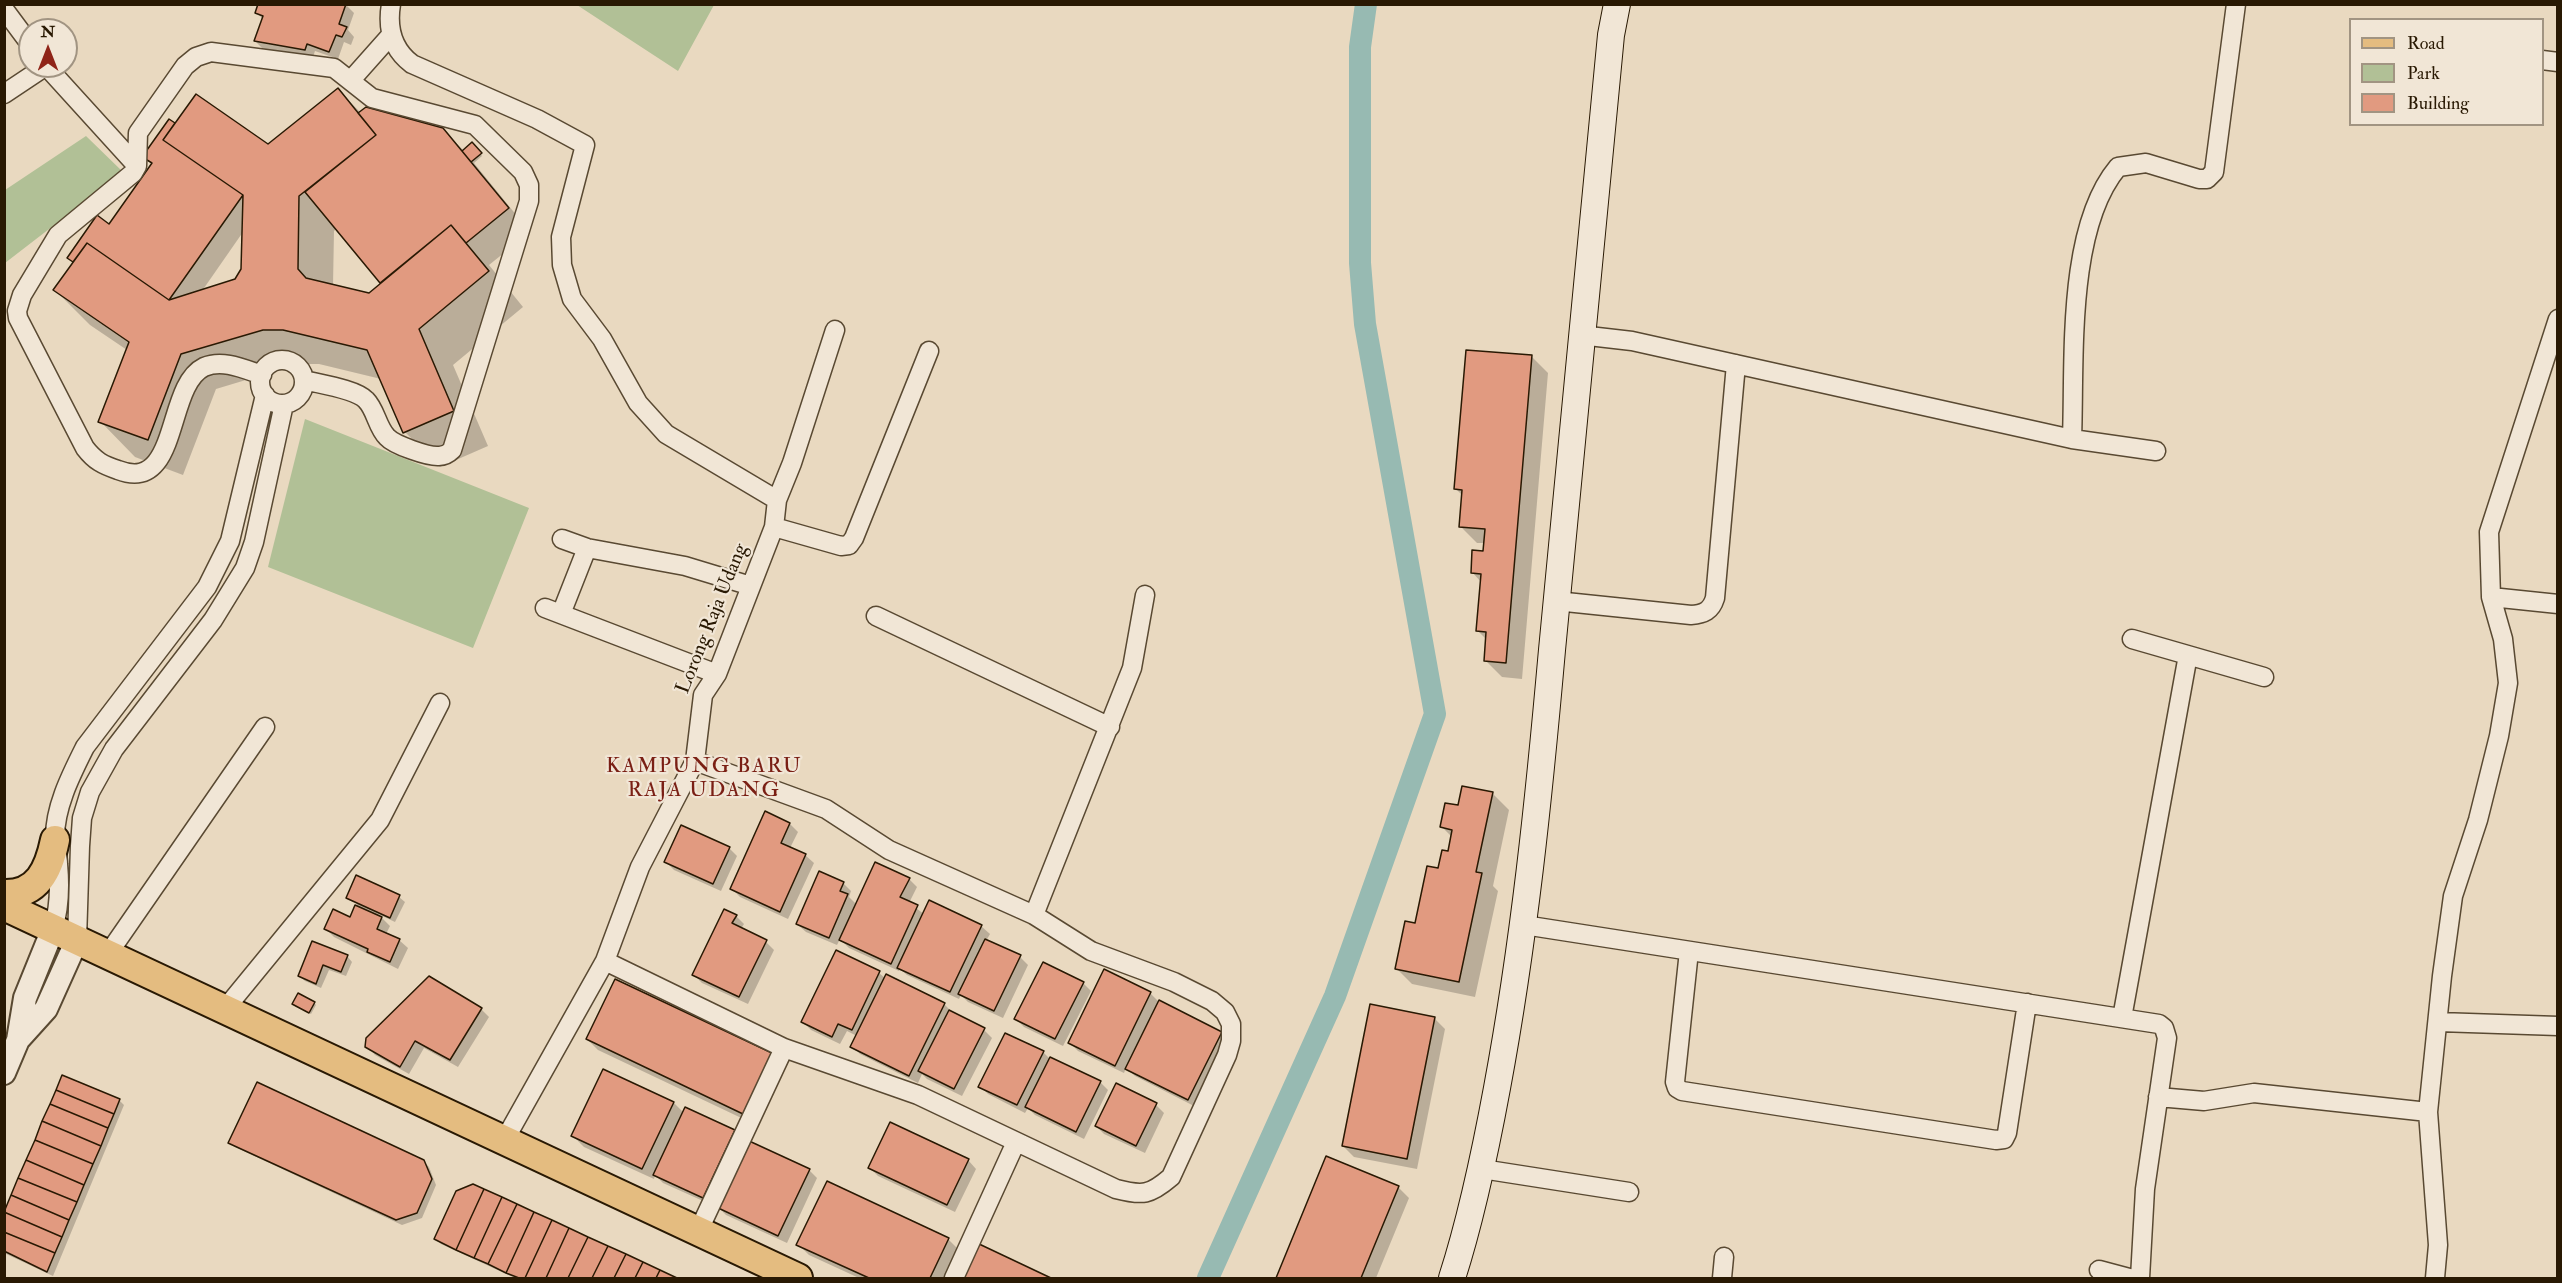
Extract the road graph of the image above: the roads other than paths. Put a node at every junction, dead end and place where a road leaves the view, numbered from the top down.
1 (391, 4) edge
2 (1617, 4) edge
3 (2236, 4) edge
4 (4, 9) edge
5 (18, 28) edge
6 (391, 35) junction
7 (29, 78) edge
8 (58, 78) edge
9 (351, 81) junction
10 (4, 94) edge
11 (137, 166) junction
12 (2558, 319) edge
13 (835, 330) dead end
14 (1580, 335) junction
15 (2554, 346) edge
16 (928, 351) dead end
17 (1736, 364) junction
18 (262, 375) junction
19 (304, 380) junction
20 (265, 395) junction
21 (284, 404) junction
22 (2072, 439) junction
23 (2156, 451) dead end
24 (777, 500) junction
25 (774, 527) junction
26 (562, 540) dead end
27 (587, 548) junction
28 (751, 586) junction
29 (1145, 595) dead end
30 (2491, 597) junction
31 (1556, 601) junction
32 (2558, 604) edge
33 (876, 616) dead end
34 (2132, 639) dead end
35 (2188, 655) junction
36 (717, 674) junction
37 (2264, 677) dead end
38 (440, 703) dead end
39 (265, 727) dead end
40 (1110, 727) junction
41 (695, 761) junction
42 (54, 840) junction
43 (4, 894) edge
44 (4, 906) edge
45 (1034, 915) junction
46 (1524, 925) junction
47 (65, 934) junction
48 (1689, 951) junction
49 (108, 954) junction
50 (605, 961) junction
51 (2027, 1003) junction
52 (225, 1010) junction
53 (2122, 1018) junction
54 (2439, 1022) junction
55 (2558, 1026) edge
56 (784, 1048) junction
57 (6, 1064) edge
58 (2158, 1097) junction
59 (2428, 1112) junction
60 (504, 1141) junction
61 (1016, 1142) junction
62 (1482, 1169) junction
63 (1629, 1191) dead end
64 (698, 1232) junction
65 (1724, 1257) dead end
66 (2099, 1270) dead end
67 (782, 1275) edge
68 (954, 1278) edge
69 (1452, 1278) edge
70 (1722, 1278) edge
71 (2129, 1278) edge
72 (2140, 1278) edge
73 (2435, 1278) edge

1 - 6 street
2 - 14 main road
3 - 22 street
4 - 5 street
6 - 9 street
6 - 24 street
7 - 10 street
8 - 11 street
9 - 11 street
9 - 19 street
11 - 18 street
12 - 15 street
13 - 24 street, Lorong Raja Udang
14 - 17 street
14 - 31 main road
15 - 30 street
16 - 25 street
17 - 22 street
17 - 31 street
18 - 19 street
18 - 20 street
19 - 21 street
20 - 21 street
20 - 42 street
21 - 47 street
22 - 23 street
24 - 25 street, Lorong Raja Udang
25 - 28 street, Lorong Raja Udang
26 - 27 street
27 - 28 street
27 - 36 street
28 - 36 street, Lorong Raja Udang
29 - 40 street
30 - 32 street
30 - 54 street
31 - 46 main road
33 - 40 street
34 - 35 street
35 - 37 street
35 - 53 street
36 - 41 street, Lorong Raja Udang
38 - 52 street
39 - 49 street
40 - 45 street
41 - 45 street
41 - 50 street, Lorong Raja Udang
42 - 43 main road
42 - 47 street
44 - 47 main road
45 - 61 street
46 - 48 street
46 - 62 main road
47 - 49 main road
47 - 57 street
48 - 51 street
48 - 51 street
49 - 52 main road
50 - 56 street
50 - 60 street, Lorong Raja Udang
51 - 53 street
52 - 60 main road
53 - 58 street
54 - 55 street
54 - 59 street
56 - 61 street
56 - 64 street
58 - 59 street
58 - 72 street
59 - 73 street
60 - 64 main road
61 - 68 street
62 - 63 street
62 - 69 main road
64 - 67 main road
65 - 70 street
66 - 71 street

